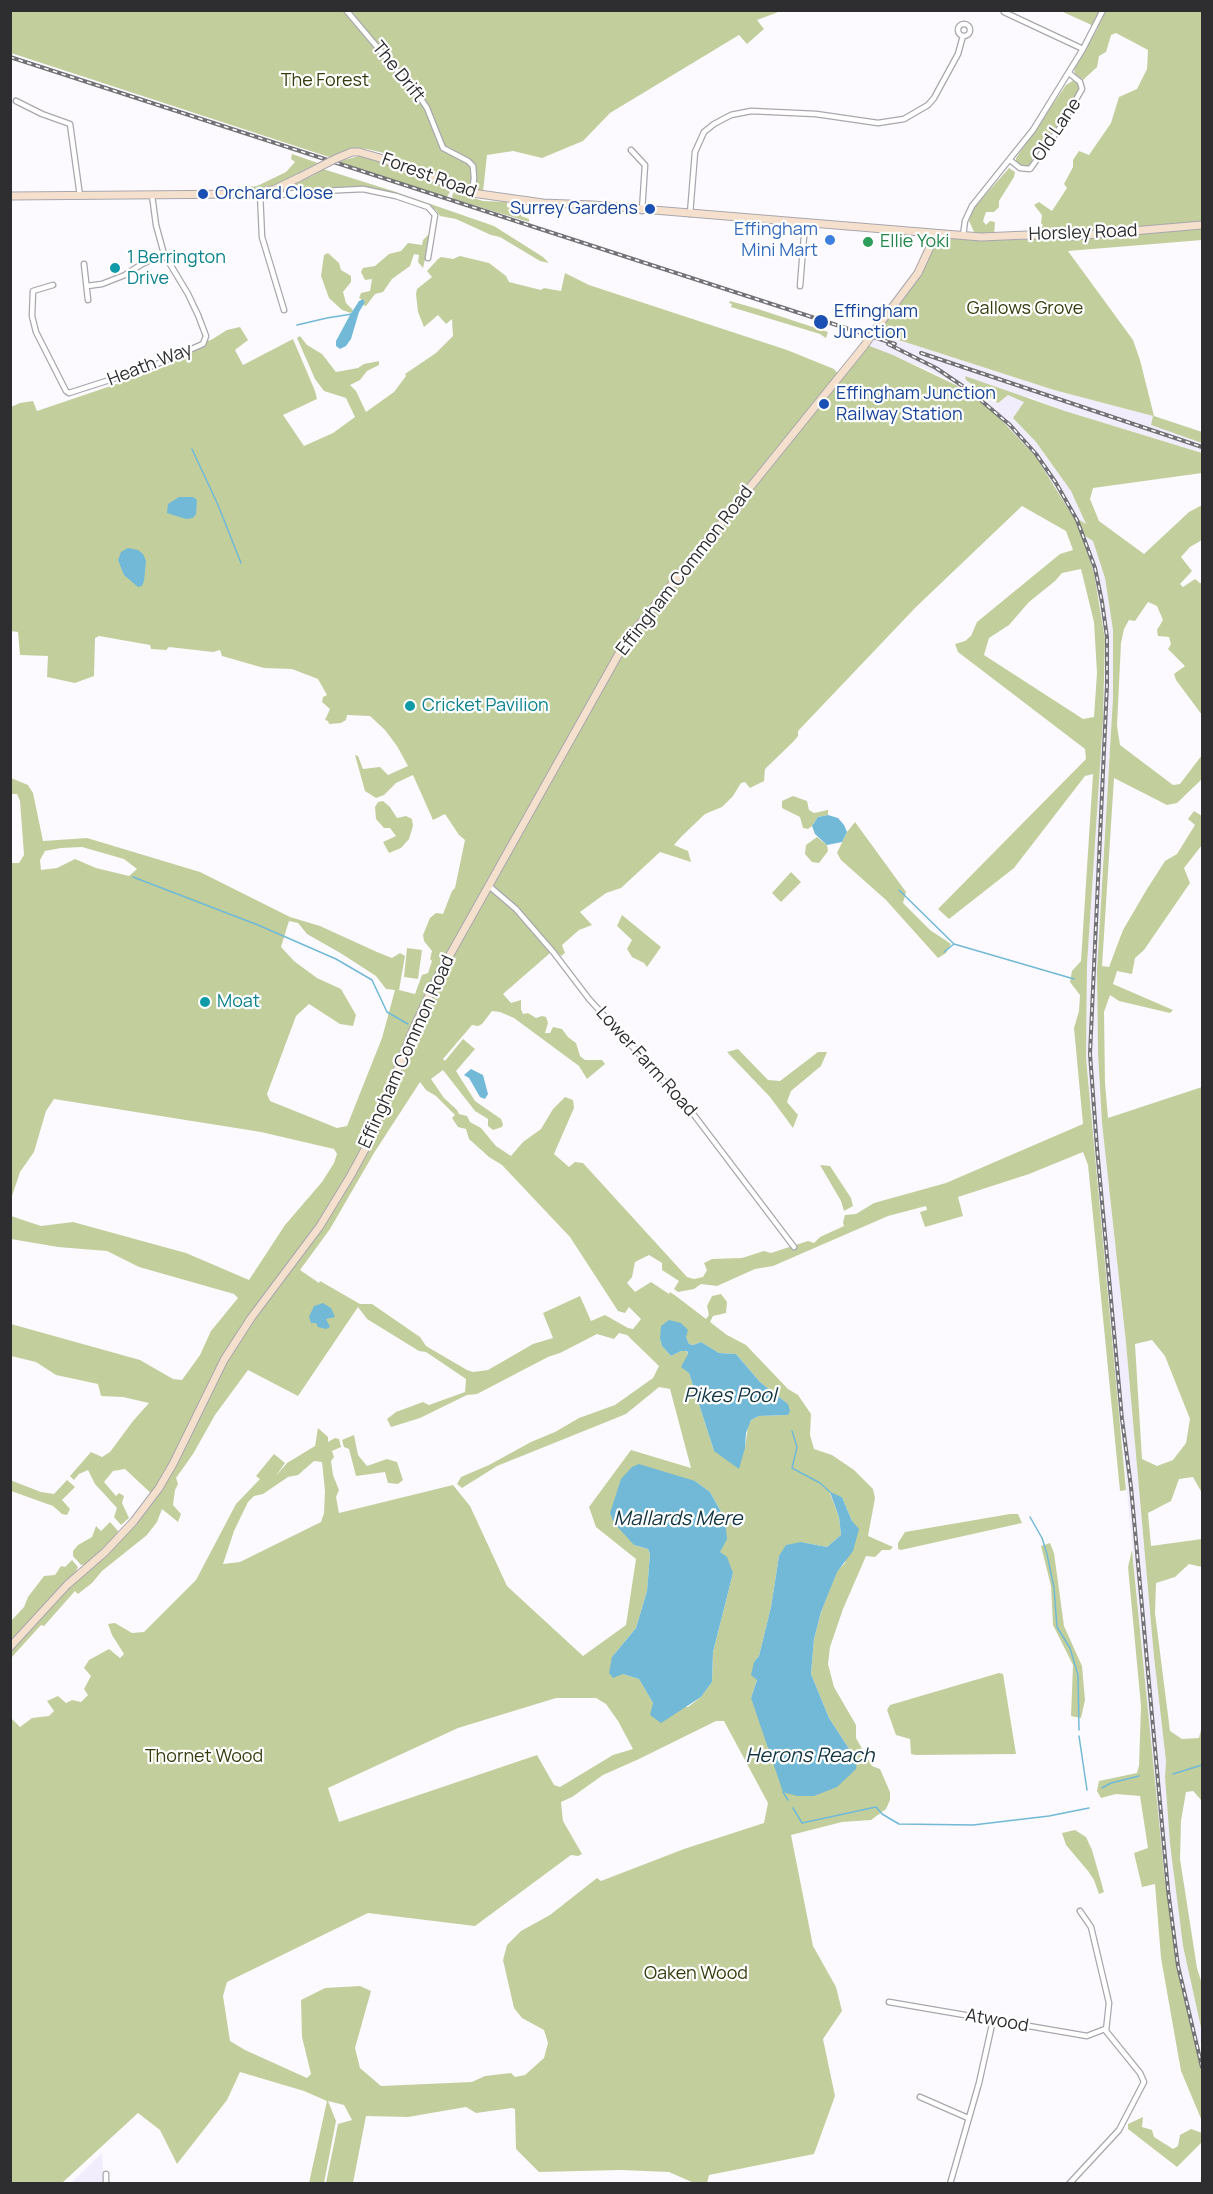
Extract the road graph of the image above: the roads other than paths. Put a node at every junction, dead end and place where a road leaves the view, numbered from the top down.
1 (346, 10) edge
2 (1103, 10) edge
3 (1004, 12) dead end
4 (963, 36) dead end
5 (1083, 49) junction
6 (1069, 73) junction
7 (16, 101) dead end
8 (631, 150) dead end
9 (1010, 160) junction
10 (273, 190) junction
11 (260, 193) junction
12 (472, 193) junction
13 (152, 195) junction
14 (10, 196) edge
15 (80, 196) junction
16 (642, 211) junction
17 (690, 214) junction
18 (804, 224) junction
19 (1203, 225) edge
20 (926, 234) junction
21 (936, 234) junction
22 (963, 236) junction
23 (928, 249) junction
24 (164, 254) junction
25 (428, 258) dead end
26 (84, 264) dead end
27 (53, 285) dead end
28 (87, 286) junction
29 (800, 286) dead end
30 (88, 300) dead end
31 (284, 310) dead end
32 (489, 886) junction
33 (794, 1247) dead end
34 (10, 1647) edge
35 (1080, 1911) dead end
36 (888, 2002) dead end
37 (993, 2020) junction
38 (1105, 2029) junction
39 (920, 2097) dead end
40 (968, 2118) junction
41 (106, 2174) dead end
42 (106, 2184) edge
43 (950, 2184) edge
44 (1069, 2184) edge

1 - 12 street, The Drift
2 - 5 street, Old Lane
3 - 5 street
4 - 17 street
5 - 6 street, Old Lane
6 - 9 street, Old Lane
6 - 9 street, Old Lane
7 - 15 street
8 - 16 street
9 - 22 street, Old Lane
10 - 11 street, Forest Road
10 - 12 street, Forest Road, bridge
10 - 25 street
11 - 13 street, Forest Road
11 - 31 street
12 - 16 street, Forest Road
13 - 15 street, Forest Road
13 - 24 street, Heath Way
14 - 15 street, Forest Road
16 - 17 street, Forest Road
17 - 18 street, Forest Road
18 - 20 street, Forest Road
18 - 29 street
19 - 22 street, Horsley Road
20 - 21 street, Forest Road
20 - 23 street
21 - 22 street, Forest Road
21 - 23 street, Effingham Common Road
23 - 32 street, Effingham Common Road, bridge
24 - 27 street, Heath Way
24 - 28 street
26 - 28 street
28 - 30 street
32 - 33 street, Lower Farm Road
32 - 34 street, Effingham Common Road
35 - 38 street
36 - 37 street, Atwood
37 - 38 street, Atwood
37 - 40 street
38 - 44 street
39 - 40 street
40 - 43 street
41 - 42 street

